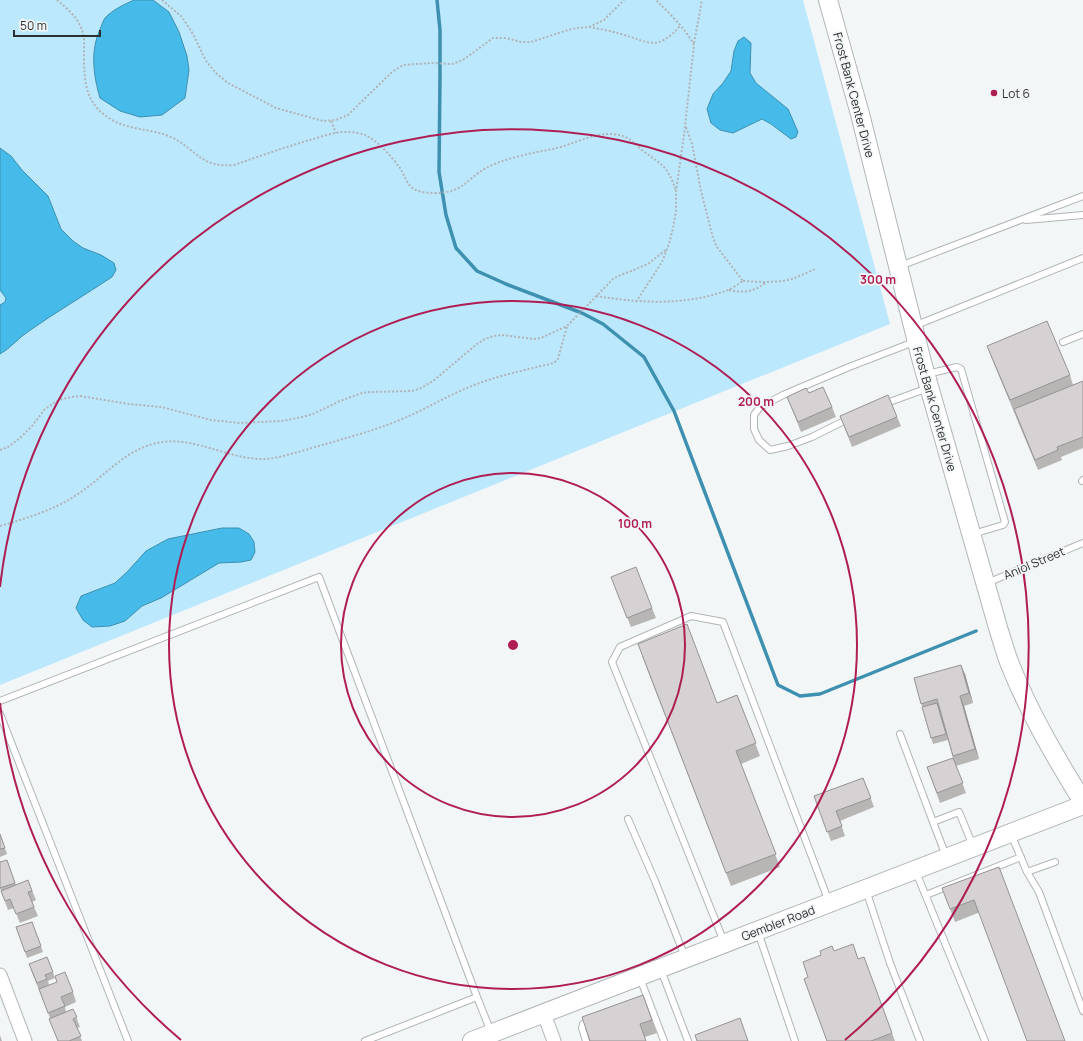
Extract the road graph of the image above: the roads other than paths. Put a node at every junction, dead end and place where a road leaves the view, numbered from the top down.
1 (828, 0) edge
2 (1083, 196) edge
3 (1083, 215) edge
4 (1019, 220) junction
5 (1083, 258) edge
6 (898, 266) junction
7 (915, 334) junction
8 (1083, 334) edge
9 (1063, 342) dead end
10 (928, 381) junction
11 (879, 406) edge
12 (859, 414) edge
13 (971, 534) junction
14 (1083, 543) edge
15 (984, 584) junction
16 (0, 701) edge
17 (0, 714) edge
18 (900, 734) dead end
19 (1083, 804) edge
20 (628, 819) dead end
21 (933, 822) junction
22 (1011, 833) junction
23 (973, 848) junction
24 (1021, 857) junction
25 (946, 858) junction
26 (1055, 862) dead end
27 (916, 870) junction
28 (1027, 872) junction
29 (865, 889) junction
30 (926, 895) junction
31 (829, 903) junction
32 (757, 931) junction
33 (724, 944) junction
34 (685, 959) junction
35 (660, 968) junction
36 (0, 975) edge
37 (639, 976) junction
38 (647, 996) junction
39 (477, 997) junction
40 (639, 999) edge
41 (1083, 1011) edge
42 (544, 1014) junction
43 (598, 1015) edge
44 (492, 1033) junction
45 (25, 1041) edge
46 (128, 1041) edge
47 (365, 1041) edge
48 (472, 1041) edge
49 (554, 1041) edge
50 (586, 1041) edge
51 (664, 1041) edge
52 (688, 1041) edge
53 (795, 1041) edge
54 (920, 1041) edge
55 (985, 1041) edge

1 - 6 main road, Frost Bank Center Drive
2 - 4 lane
3 - 4 lane
4 - 6 lane
5 - 7 lane
6 - 7 main road, Frost Bank Center Drive
7 - 10 main road, Frost Bank Center Drive
7 - 12 lane
8 - 9 lane
10 - 11 lane
10 - 13 main road, Frost Bank Center Drive
10 - 13 lane
13 - 15 main road, Frost Bank Center Drive
14 - 15 lane, Aniol Street
15 - 19 main road, Frost Bank Center Drive
16 - 39 lane
17 - 46 lane
18 - 21 lane
19 - 22 main road, Gembler Road
20 - 34 lane
21 - 23 lane
21 - 25 lane
22 - 23 main road, Gembler Road
22 - 24 lane
23 - 25 main road, Gembler Road
24 - 28 lane
24 - 30 lane
25 - 27 main road, Gembler Road
26 - 28 lane
27 - 29 main road, Gembler Road
27 - 30 lane
28 - 41 lane
29 - 31 main road, Gembler Road
29 - 54 lane
30 - 55 lane
31 - 32 main road, Gembler Road
31 - 33 lane
32 - 33 main road, Gembler Road
32 - 53 lane
33 - 34 main road, Gembler Road
34 - 35 main road, Gembler Road
35 - 37 main road, Gembler Road
35 - 52 lane
36 - 45 street
37 - 38 lane
37 - 42 main road, Gembler Road
38 - 40 lane
38 - 51 lane
39 - 44 lane
39 - 47 lane
42 - 44 main road, Gembler Road
42 - 49 street
43 - 50 lane
44 - 48 main road, Gembler Road

